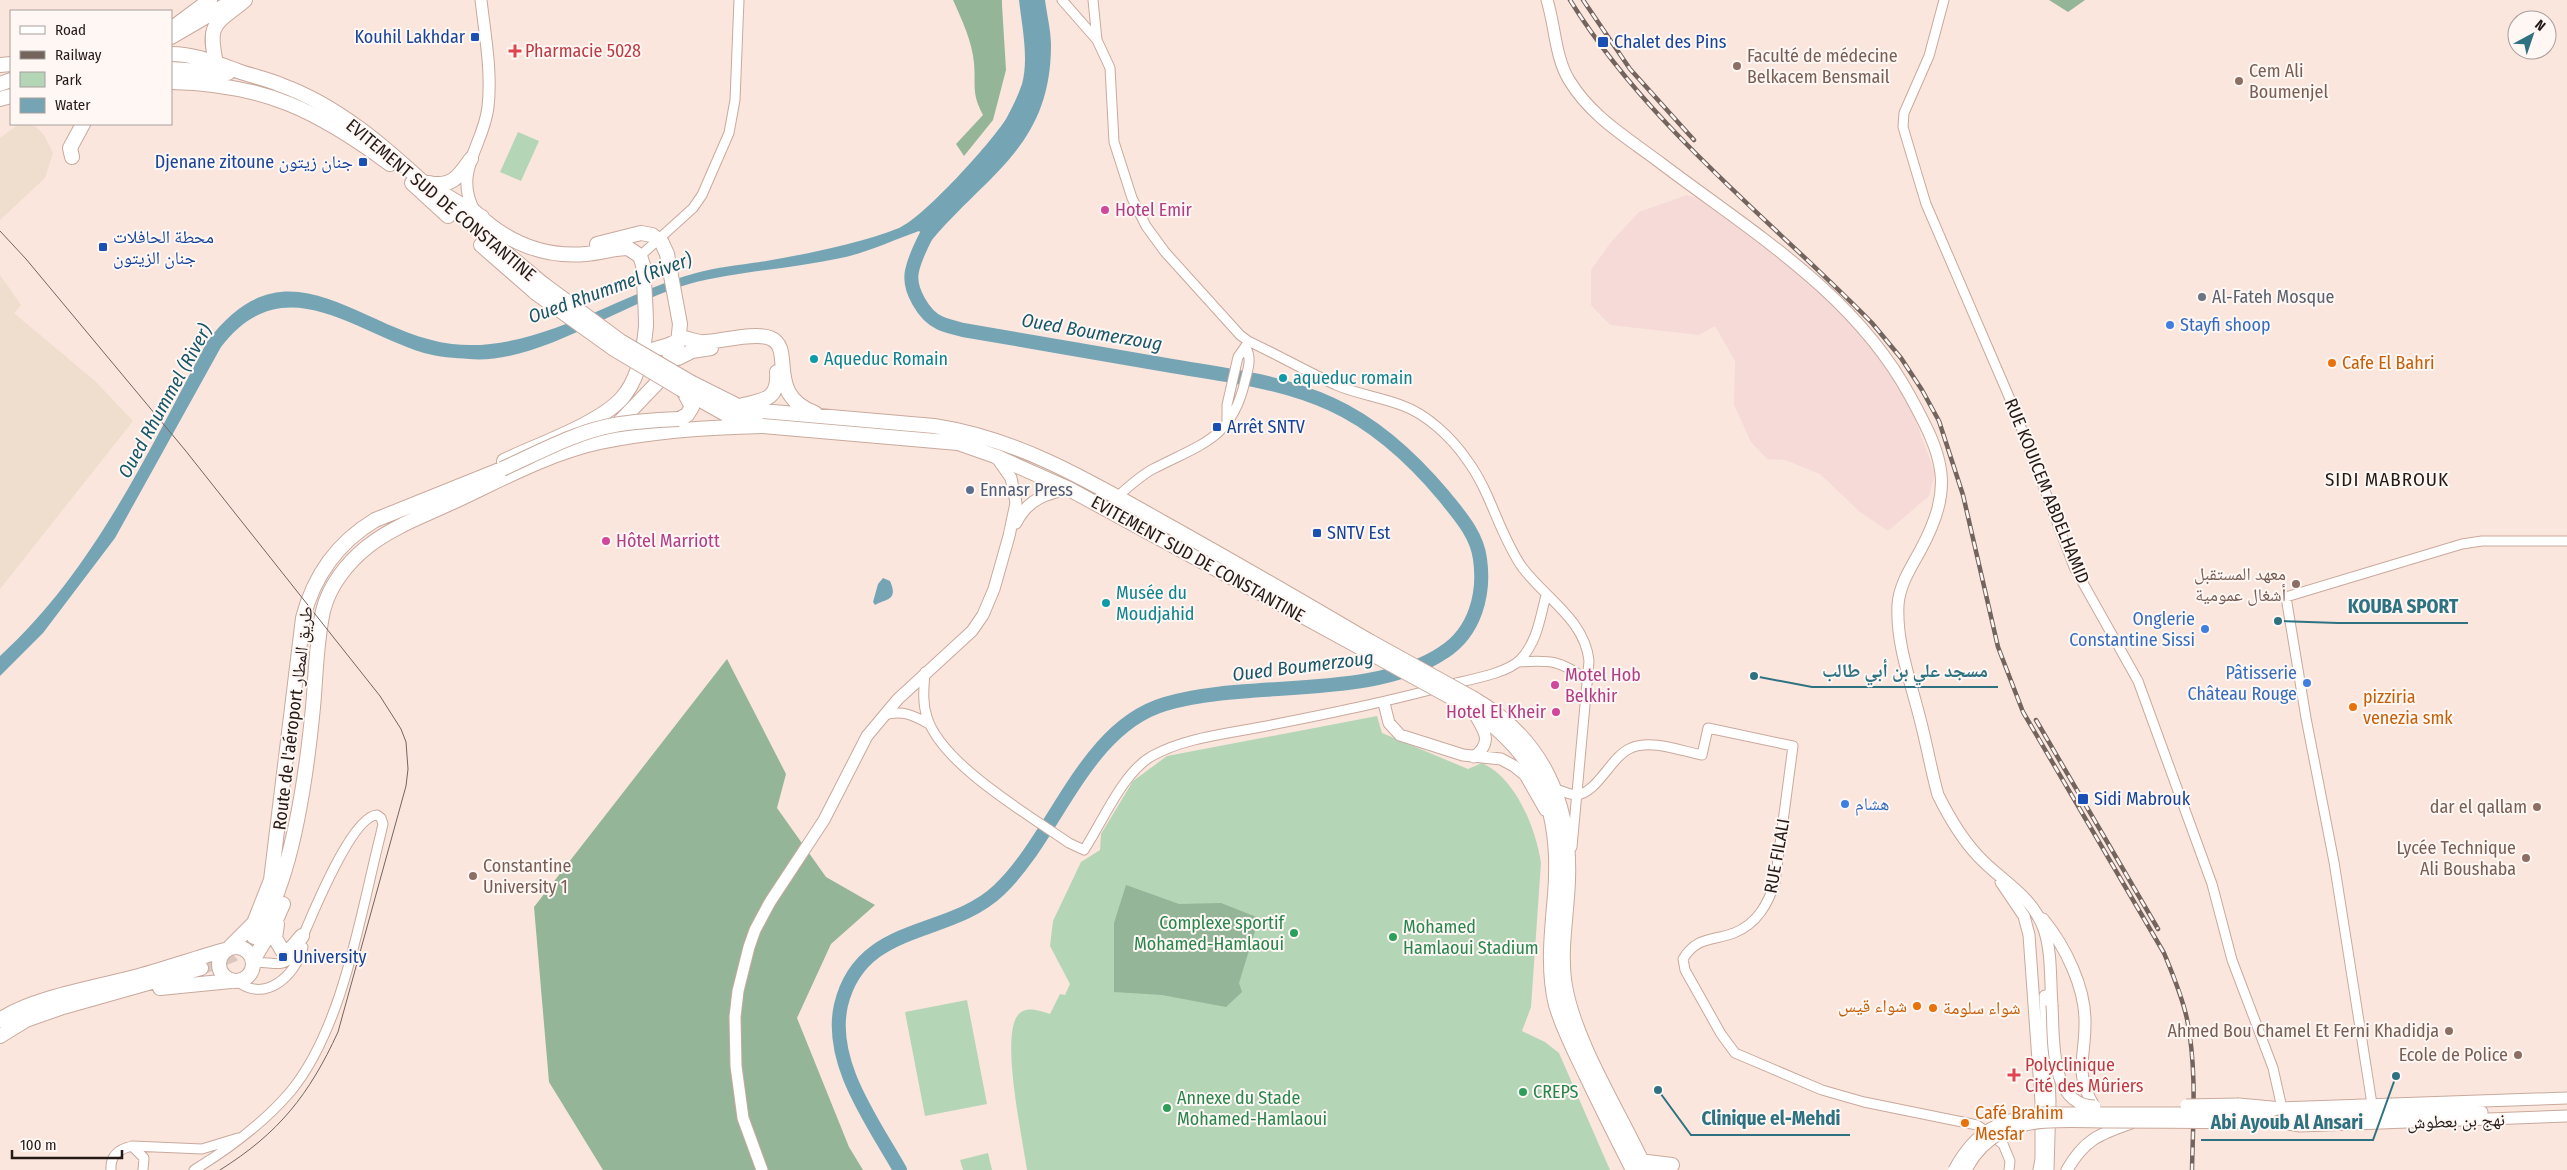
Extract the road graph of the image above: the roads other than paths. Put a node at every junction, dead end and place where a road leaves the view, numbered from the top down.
1 (210, 0) edge
2 (237, 0) edge
3 (739, 0) edge
4 (1062, 0) edge
5 (1093, 0) edge
6 (1547, 0) edge
7 (1944, 0) edge
8 (482, 2) edge
9 (172, 27) edge
10 (172, 36) edge
11 (1097, 40) junction
12 (172, 54) edge
13 (216, 63) junction
14 (172, 69) edge
15 (254, 76) junction
16 (172, 82) edge
17 (82, 125) edge
18 (72, 157) dead end
19 (471, 159) junction
20 (422, 181) junction
21 (474, 212) junction
22 (657, 238) junction
23 (545, 252) junction
24 (641, 260) junction
25 (538, 284) junction
26 (646, 326) junction
27 (679, 339) junction
28 (1247, 344) junction
29 (662, 347) junction
30 (642, 353) junction
31 (674, 357) junction
32 (636, 372) junction
33 (656, 383) junction
34 (688, 387) junction
35 (738, 406) junction
36 (823, 416) junction
37 (1227, 422) junction
38 (763, 426) junction
39 (599, 442) junction
40 (996, 456) junction
41 (454, 486) junction
42 (1069, 489) junction
43 (1117, 497) junction
44 (1010, 536) junction
45 (2567, 541) edge
46 (1546, 595) junction
47 (1367, 645) junction
48 (1518, 662) junction
49 (925, 671) junction
50 (1588, 681) junction
51 (1384, 702) junction
52 (1472, 705) junction
53 (884, 714) junction
54 (929, 724) junction
55 (1474, 757) junction
56 (1554, 789) junction
57 (1577, 795) junction
58 (1553, 823) junction
59 (294, 835) junction
60 (1993, 870) junction
61 (1568, 880) junction
62 (282, 906) junction
63 (2035, 910) junction
64 (302, 936) junction
65 (254, 937) tunnel mouth
66 (227, 949) junction
67 (253, 962) junction
68 (201, 968) tunnel mouth
69 (234, 981) junction
70 (0, 1020) edge
71 (26, 1020) junction
72 (0, 1036) edge
73 (2567, 1098) edge
74 (2567, 1103) edge
75 (2373, 1104) junction
76 (2094, 1106) junction
77 (2326, 1106) junction
78 (2282, 1108) junction
79 (2567, 1110) edge
80 (2240, 1113) junction
81 (2567, 1116) edge
82 (2136, 1122) junction
83 (2277, 1122) junction
84 (246, 1136) junction
85 (132, 1146) junction
86 (1649, 1167) edge
87 (1632, 1169) edge
88 (111, 1170) edge
89 (143, 1170) edge
90 (194, 1170) edge
91 (762, 1170) edge
92 (1662, 1170) edge
93 (1954, 1170) edge
94 (1966, 1170) edge
95 (2009, 1170) edge
96 (2039, 1170) edge
97 (2048, 1170) edge
98 (2067, 1170) edge

1 - 9 highway
2 - 10 highway
2 - 13 highway
3 - 22 street
4 - 11 street
5 - 11 street
6 - 60 main road
7 - 78 street, RUE KOUICEM ABDELHAMID
8 - 19 main road
11 - 28 street
12 - 13 highway, EVITEMENT SUD DE CONSTANTINE
13 - 15 highway, EVITEMENT SUD DE CONSTANTINE
14 - 15 highway
15 - 20 highway, EVITEMENT SUD DE CONSTANTINE
16 - 25 highway, EVITEMENT SUD DE CONSTANTINE
17 - 18 highway
19 - 20 highway
19 - 21 main road
20 - 21 highway
20 - 25 highway, EVITEMENT SUD DE CONSTANTINE
21 - 22 highway
21 - 23 highway
22 - 24 street
22 - 27 highway
23 - 24 highway
23 - 25 highway
24 - 26 highway
25 - 34 highway, bridge
26 - 29 highway
26 - 30 highway
27 - 29 highway
27 - 31 highway
27 - 36 highway
28 - 37 street
28 - 37 street
28 - 46 street
29 - 30 highway
29 - 31 highway
30 - 32 highway
31 - 33 highway
31 - 35 highway
32 - 33 highway
32 - 41 highway
33 - 39 highway
34 - 35 highway, EVITEMENT SUD DE CONSTANTINE
34 - 38 highway, EVITEMENT SUD DE CONSTANTINE
34 - 41 highway, Route de l'aéroport طريق المطار, bridge
35 - 36 highway, EVITEMENT SUD DE CONSTANTINE
36 - 43 highway, EVITEMENT SUD DE CONSTANTINE
37 - 43 street
38 - 39 highway, Route de l'aéroport طريق المطار
38 - 40 highway, EVITEMENT SUD DE CONSTANTINE
39 - 59 highway, Route de l'aéroport طريق المطار
40 - 42 highway, EVITEMENT SUD DE CONSTANTINE
40 - 44 main road
41 - 66 highway, Route de l'aéroport طريق المطار
42 - 44 main road
42 - 47 highway, EVITEMENT SUD DE CONSTANTINE
43 - 47 highway, EVITEMENT SUD DE CONSTANTINE
44 - 49 main road
45 - 75 street
46 - 48 street
46 - 50 street
47 - 52 highway, bridge
48 - 50 street
48 - 51 street
49 - 53 main road
49 - 54 street
50 - 57 street
51 - 54 street
51 - 55 main road
52 - 55 main road
52 - 56 highway
52 - 58 highway
53 - 54 street
53 - 91 main road
55 - 58 main road
56 - 57 street
56 - 61 highway
57 - 61 street
57 - 95 street, RUE FILALI
58 - 87 highway
59 - 62 highway
59 - 65 highway, Route de l'aéroport طريق المطار
60 - 63 main road
60 - 96 main road
60 - 97 main road
61 - 86 highway
62 - 64 highway
62 - 67 highway
63 - 76 main road
63 - 76 main road, bridge
64 - 67 street
64 - 69 street
64 - 84 street
66 - 67 highway
66 - 69 highway
66 - 70 highway, Route de l'aéroport طريق المطار
67 - 69 highway
68 - 71 highway
69 - 71 highway
71 - 72 highway
73 - 75 main road, نهج بن بعطوش
74 - 77 main road, نهج بن بعطوش
75 - 77 main road, نهج بن بعطوش
76 - 80 main road, bridge
77 - 78 main road
78 - 80 main road
79 - 83 main road, نهج بن بعطوش
80 - 82 main road, bridge
80 - 83 main road
80 - 93 main road, bridge
81 - 83 main road, نهج بن بعطوش
82 - 94 main road, bridge
82 - 98 main road
84 - 85 street
84 - 90 street
85 - 88 street
85 - 89 street
86 - 92 highway

